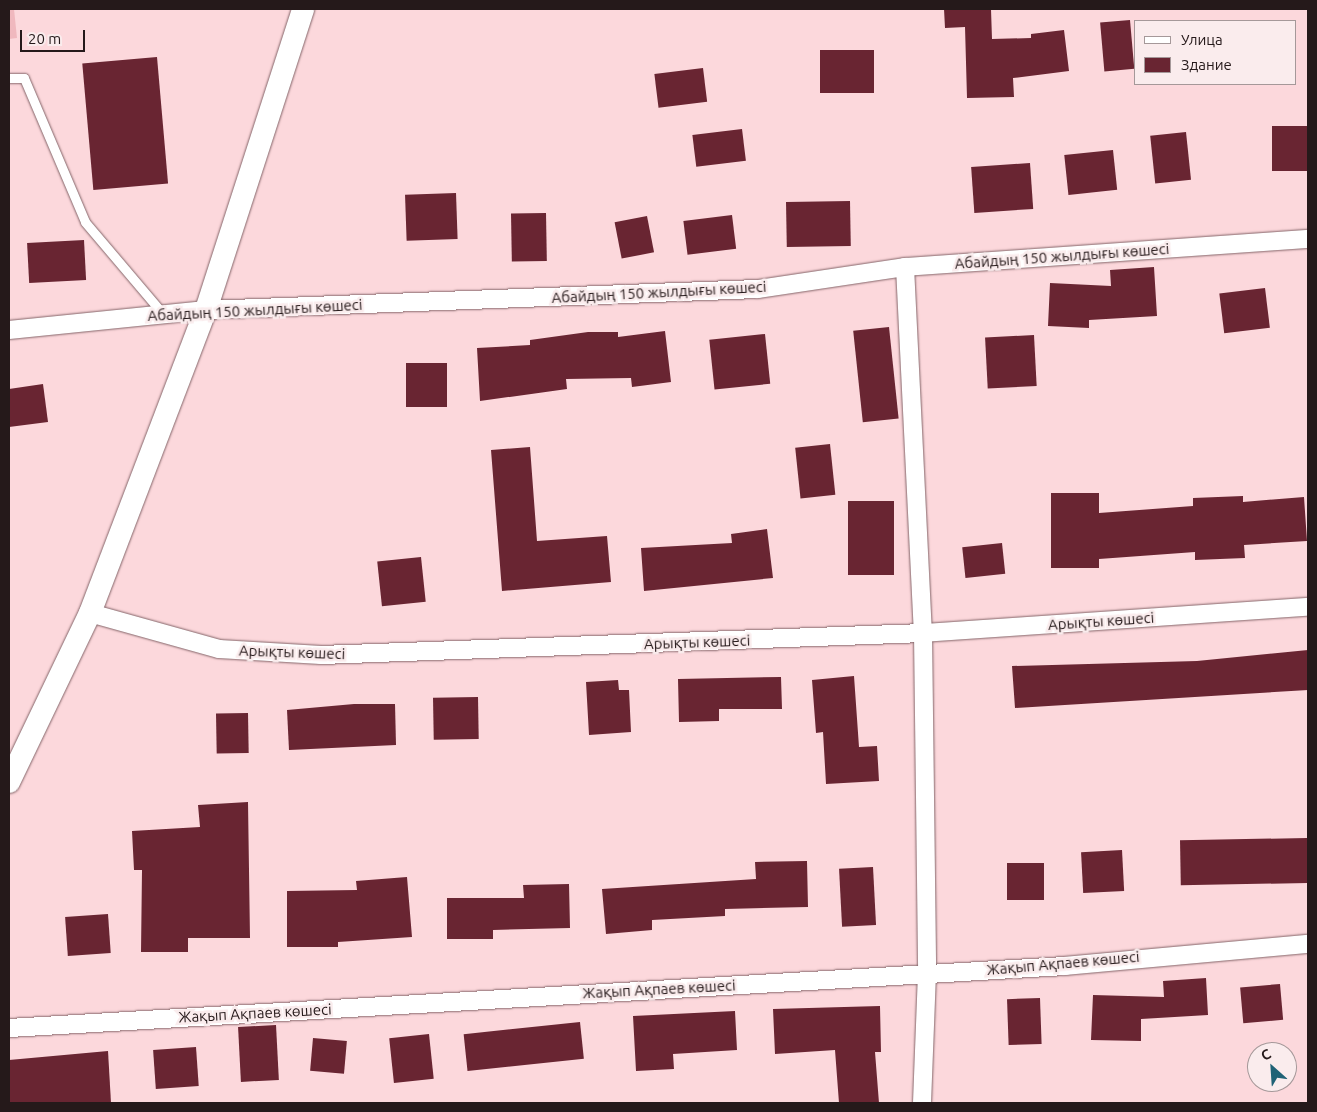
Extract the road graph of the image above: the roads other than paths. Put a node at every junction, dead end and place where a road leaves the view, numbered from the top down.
1 (303, 9) edge
2 (9, 78) edge
3 (1308, 239) edge
4 (905, 268) junction
5 (206, 310) junction
6 (163, 314) junction
7 (9, 330) edge
8 (1308, 607) edge
9 (90, 613) junction
10 (923, 633) junction
11 (9, 782) edge
12 (1308, 944) edge
13 (927, 973) junction
14 (9, 1028) edge
15 (922, 1103) edge

1 - 5 street
2 - 6 lane
3 - 4 street, Абайдың 150 жылдығы көшесі
4 - 5 street, Абайдың 150 жылдығы көшесі
4 - 10 street
5 - 6 street, Абайдың 150 жылдығы көшесі
5 - 9 street
6 - 7 street, Абайдың 150 жылдығы көшесі
8 - 10 street, Арықты көшесі
9 - 10 street, Арықты көшесі
9 - 11 street
10 - 13 street
12 - 13 street, Жақып Ақпаев көшесі
13 - 14 street, Жақып Ақпаев көшесі
13 - 15 street

